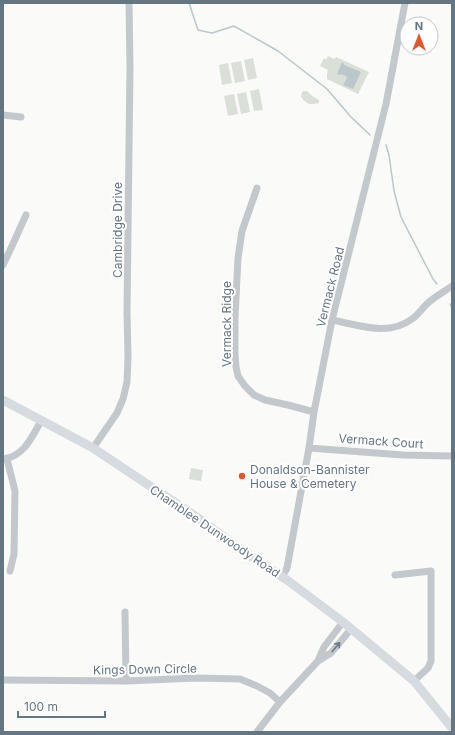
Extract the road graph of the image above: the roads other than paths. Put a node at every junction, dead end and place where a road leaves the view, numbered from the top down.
1 (129, 3) edge
2 (406, 3) edge
3 (3, 116) edge
4 (21, 117) dead end
5 (257, 188) dead end
6 (26, 215) dead end
7 (3, 265) edge
8 (452, 286) edge
9 (332, 320) junction
10 (3, 400) edge
11 (314, 412) junction
12 (41, 421) junction
13 (93, 448) junction
14 (309, 448) junction
15 (452, 456) edge
16 (5, 459) edge
17 (10, 572) dead end
18 (282, 576) junction
19 (395, 576) dead end
20 (125, 612) dead end
21 (343, 622) junction
22 (351, 629) junction
23 (318, 661) junction
24 (3, 680) edge
25 (126, 681) junction
26 (414, 681) junction
27 (280, 702) junction
28 (452, 728) edge
29 (257, 732) edge

1 - 13 street, Cambridge Drive
2 - 9 street, Vermack Road
3 - 4 street
5 - 11 street, Vermack Ridge
6 - 7 street
8 - 9 street
9 - 11 street, Vermack Road
10 - 12 street, Chamblee Dunwoody Road
11 - 14 street, Vermack Road
12 - 13 street, Chamblee Dunwoody Road
12 - 16 street
13 - 18 street, Chamblee Dunwoody Road
14 - 15 street, Vermack Court
14 - 18 street, Vermack Road
16 - 17 street
18 - 21 street, Chamblee Dunwoody Road
19 - 26 street
20 - 25 street
21 - 22 street, Chamblee Dunwoody Road
21 - 23 street
23 -> 22 street
22 - 26 street, Chamblee Dunwoody Road
23 - 27 street
24 - 25 street, Kings Down Circle
25 - 27 street, Kings Down Circle
26 - 28 street, Chamblee Dunwoody Road
27 - 29 street

